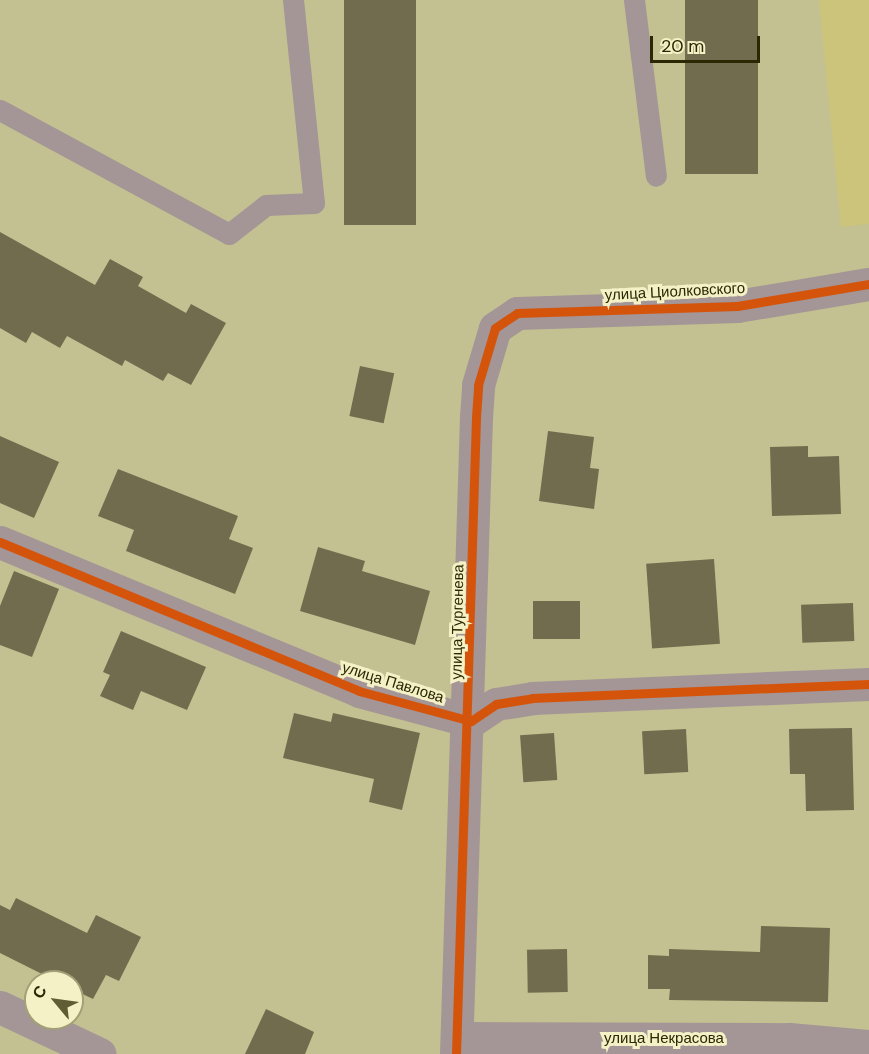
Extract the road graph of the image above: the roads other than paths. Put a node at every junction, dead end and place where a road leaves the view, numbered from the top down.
1 (293, 0) edge
2 (634, 0) edge
3 (0, 110) edge
4 (656, 176) dead end
5 (869, 284) edge
6 (517, 313) joint
7 (0, 542) edge
8 (869, 684) edge
9 (471, 721) junction
10 (0, 1007) edge
11 (457, 1046) edge
12 (869, 1046) edge
13 (100, 1054) edge

1 - 3 lane
2 - 4 lane
5 - 6 street, улица Циолковского
6 - 9 street, улица Тургенева
7 - 9 street, улица Павлова
8 - 9 street
9 - 11 street, улица Тургенева
10 - 13 street
11 - 12 street, улица Некрасова

